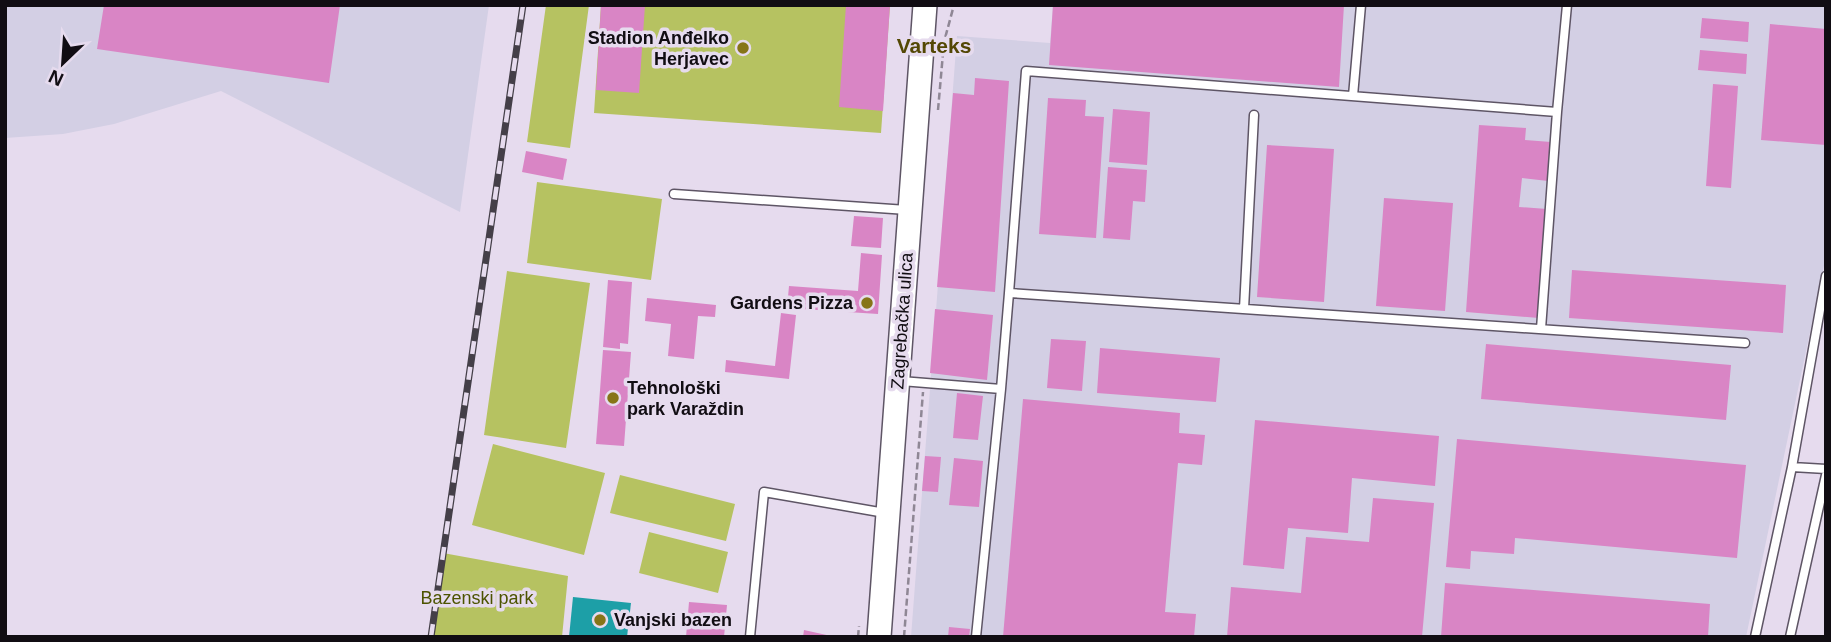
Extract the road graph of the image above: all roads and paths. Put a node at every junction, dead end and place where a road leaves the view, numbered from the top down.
1 (925, 5) edge
2 (954, 5) edge
3 (1361, 5) edge
4 (1567, 5) edge
5 (946, 34) dead end
6 (1353, 96) junction
7 (1557, 112) junction
8 (1254, 115) dead end
9 (674, 194) dead end
10 (910, 210) junction
11 (1826, 276) edge
12 (1009, 293) junction
13 (1244, 309) junction
14 (1541, 329) junction
15 (1745, 343) dead end
16 (898, 381) junction
17 (923, 383) junction
18 (1001, 389) junction
19 (1791, 467) junction
20 (1826, 469) edge
21 (1826, 475) edge
22 (888, 514) junction
23 (750, 637) edge
24 (879, 637) edge
25 (904, 637) edge
26 (976, 637) edge
27 (1755, 637) edge
28 (1790, 637) edge

1 - 10 main road, Zagrebačka ulica
2 - 5 path
3 - 6 lane
4 - 7 lane
6 - 7 lane
6 - 12 lane
7 - 14 lane
8 - 13 lane
9 - 10 lane
10 - 16 main road, Zagrebačka ulica
11 - 19 lane
12 - 13 lane
12 - 18 lane
13 - 14 lane
14 - 15 lane
16 - 17 lane
16 - 22 main road, Zagrebačka ulica
17 - 18 lane
17 - 25 path
18 - 26 lane
19 - 20 lane
19 - 27 lane
21 - 28 lane
22 - 23 lane
22 - 24 main road, Zagrebačka ulica

